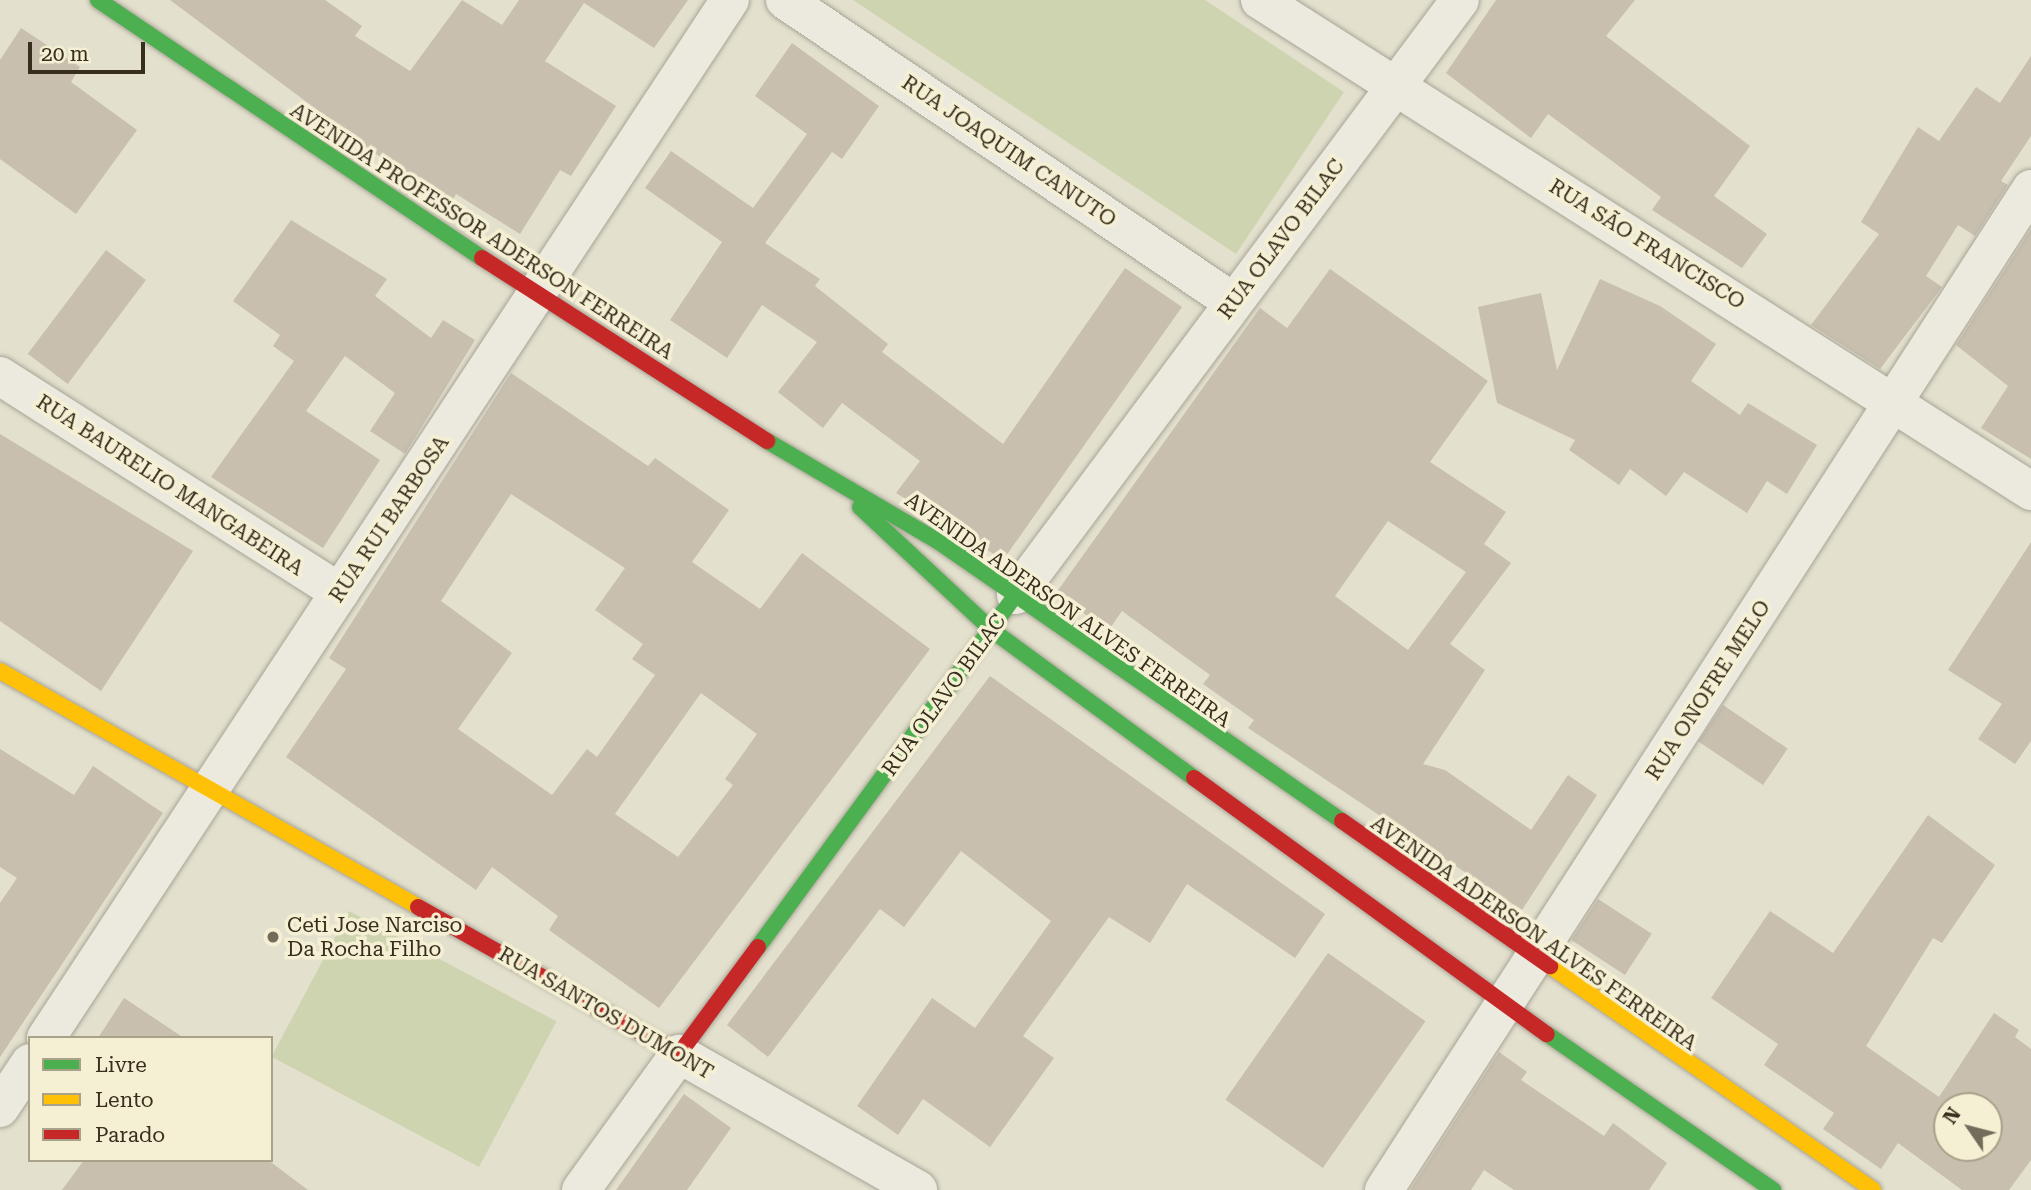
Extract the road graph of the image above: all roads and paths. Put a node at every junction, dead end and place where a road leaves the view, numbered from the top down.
1 (98, 0) edge
2 (730, 0) edge
3 (785, 0) edge
4 (1260, 0) edge
5 (1460, 0) edge
6 (1398, 87) junction
7 (2031, 189) edge
8 (538, 295) junction
9 (1233, 302) junction
10 (0, 376) edge
11 (1894, 398) junction
12 (2031, 491) edge
13 (846, 492) junction
14 (340, 593) junction
15 (1016, 595) junction
16 (993, 631) junction
17 (0, 671) edge
18 (211, 788) junction
19 (1535, 961) junction
20 (1503, 1003) junction
21 (47, 1036) edge
22 (679, 1054) junction
23 (28, 1066) edge
24 (0, 1108) edge
25 (1835, 1164) junction
26 (1823, 1181) dead end
27 (581, 1190) edge
28 (918, 1190) edge
29 (1384, 1190) edge
30 (1773, 1190) edge
31 (1873, 1190) edge

1 - 8 main road, AVENIDA PROFESSOR ADERSON FERREIRA
2 - 8 street, RUA RUI BARBOSA
3 - 9 street, RUA JOAQUIM CANUTO
4 - 6 street, RUA SÃO FRANCISCO
5 - 6 street, RUA OLAVO BILAC
6 - 9 street, RUA OLAVO BILAC
6 - 11 street, RUA SÃO FRANCISCO
7 - 11 street, RUA ONOFRE MELO
8 - 13 main road, AVENIDA PROFESSOR ADERSON FERREIRA
8 - 14 street, RUA RUI BARBOSA
9 - 15 street, RUA OLAVO BILAC
10 - 14 street, RUA BAURELIO MANGABEIRA
11 - 12 street, RUA SÃO FRANCISCO
11 - 19 street, RUA ONOFRE MELO
13 - 15 main road, AVENIDA ADERSON ALVES FERREIRA
13 - 16 main road, AVENIDA ADERSON ALVES FERREIRA
14 - 18 street, RUA RUI BARBOSA
15 - 16 main road, RUA OLAVO BILAC
15 - 19 main road, AVENIDA ADERSON ALVES FERREIRA
16 - 20 main road, AVENIDA ADERSON ALVES FERREIRA
16 - 22 main road, RUA OLAVO BILAC
17 - 18 main road, RUA SANTOS DUMONT
18 - 21 street, RUA RUI BARBOSA
18 - 22 main road, RUA SANTOS DUMONT
19 - 20 street, RUA ONOFRE MELO
19 - 25 main road, AVENIDA ADERSON ALVES FERREIRA
20 - 29 street, RUA ONOFRE MELO
20 - 30 main road, AVENIDA ADERSON ALVES FERREIRA
22 - 27 street, RUA OLAVO BILAC
22 - 28 street, RUA SANTOS DUMONT
23 - 24 street
25 - 26 main road
25 - 31 main road, AVENIDA ADERSON ALVES FERREIRA

